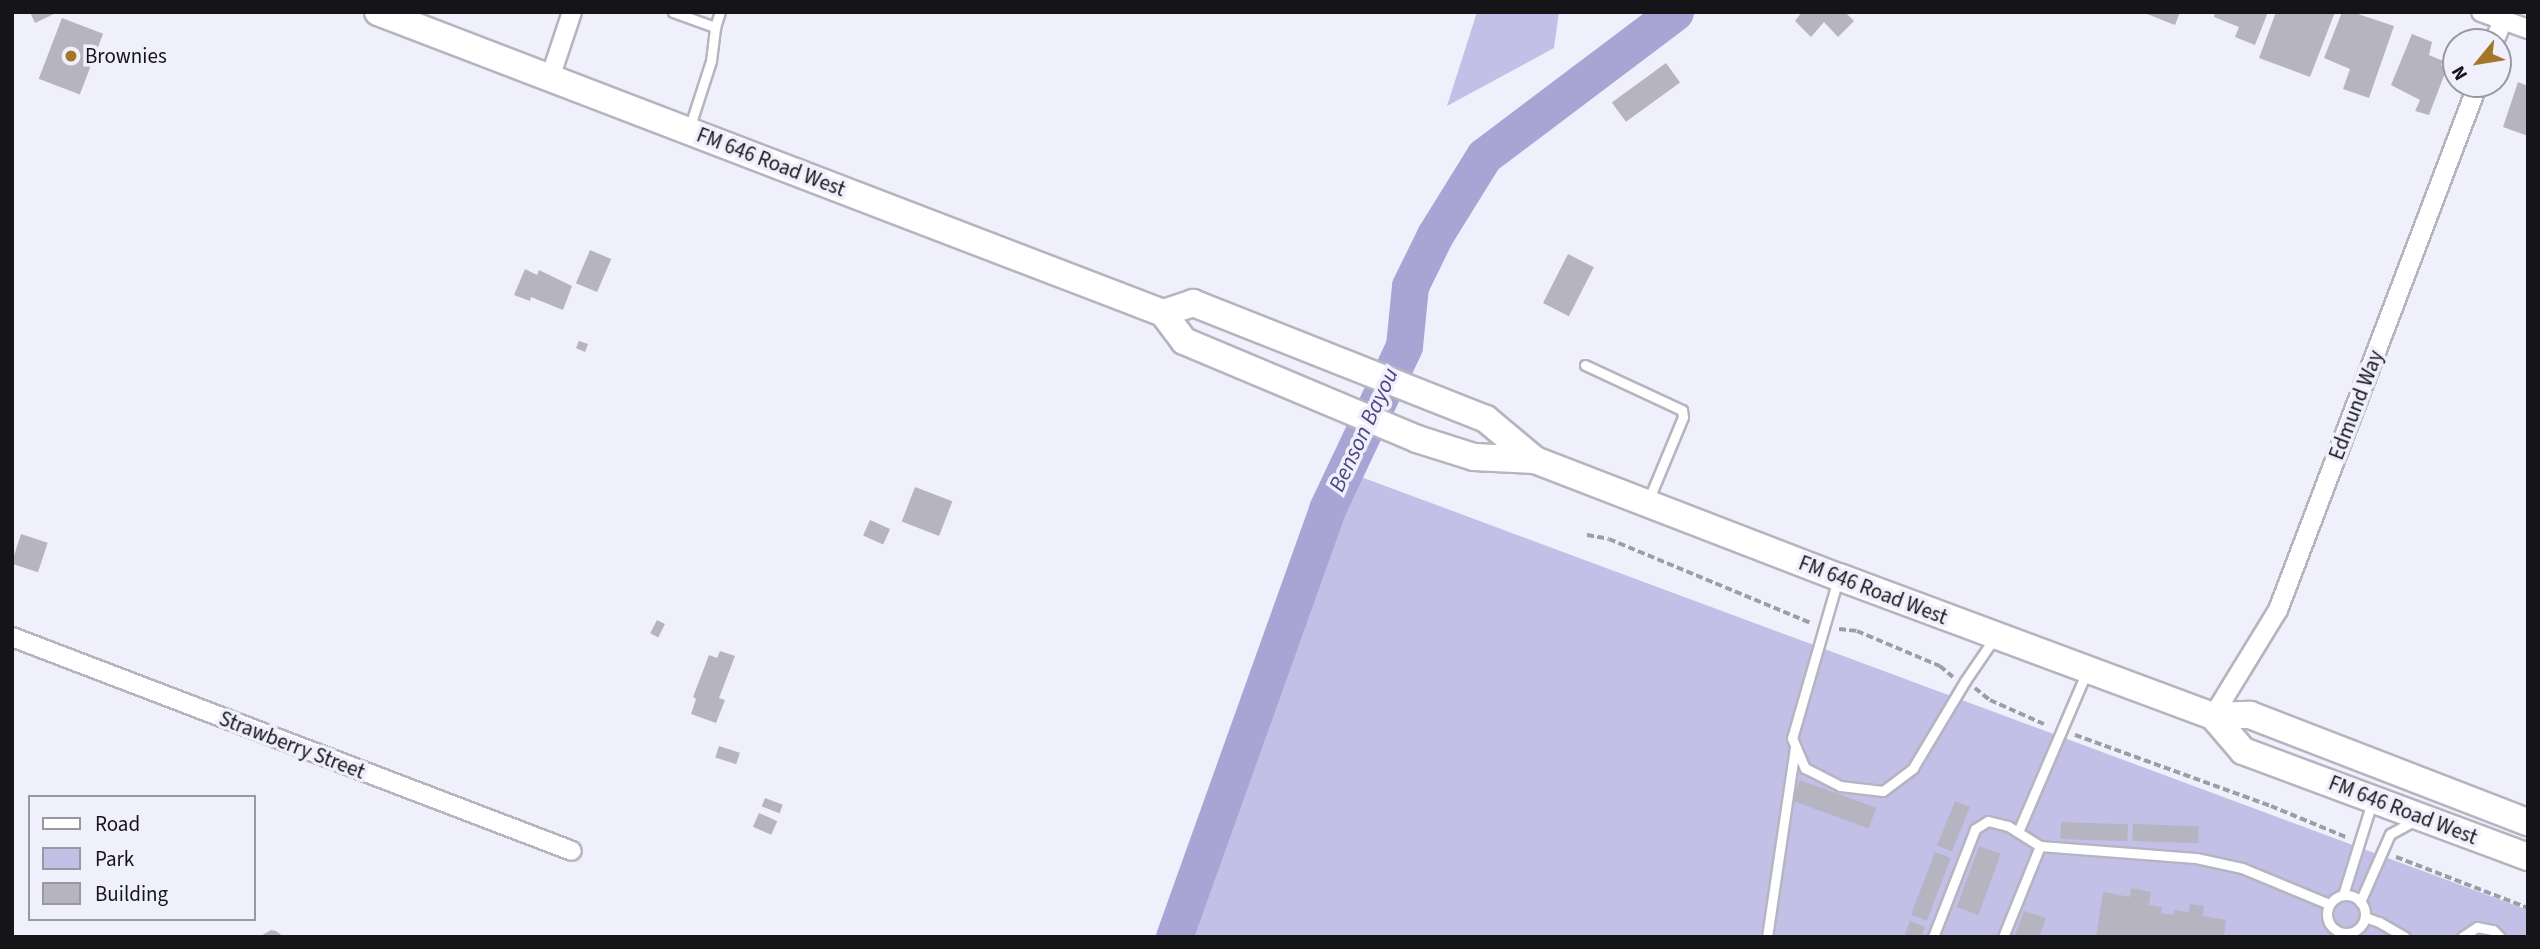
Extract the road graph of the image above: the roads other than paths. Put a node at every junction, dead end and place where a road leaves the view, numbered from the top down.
1 (378, 12) edge
2 (572, 12) edge
3 (673, 12) edge
4 (720, 12) edge
5 (2482, 12) edge
6 (2502, 20) junction
7 (715, 27) junction
8 (2499, 28) edge
9 (2528, 29) edge
10 (550, 78) junction
11 (2473, 98) edge
12 (688, 130) junction
13 (1163, 313) junction
14 (1584, 365) dead end
15 (1535, 460) junction
16 (1647, 503) junction
17 (1839, 578) junction
18 (1996, 636) junction
19 (12, 637) edge
20 (2087, 670) junction
21 (2213, 716) junction
22 (1796, 746) junction
23 (2374, 797) junction
24 (2518, 818) edge
25 (2431, 820) junction
26 (2018, 832) junction
27 (2040, 846) junction
28 (572, 851) dead end
29 (2528, 857) edge
30 (2343, 895) junction
31 (2360, 902) junction
32 (2329, 904) junction
33 (2365, 917) junction
34 (1766, 937) edge
35 (1933, 937) edge
36 (2003, 937) edge
37 (2405, 937) edge
38 (2462, 937) edge
39 (2500, 937) edge

1 - 10 main road, FM 646 Road West
2 - 10 street
3 - 7 lane
4 - 7 lane
5 - 6 street
6 - 8 street
6 - 9 street
7 - 12 lane
10 - 12 main road, FM 646 Road West
11 - 21 street, Edmund Way
12 - 13 main road, FM 646 Road West
13 - 15 main road, FM 646 Road West
13 - 15 main road, FM 646 Road West
14 - 16 lane
15 - 16 main road, FM 646 Road West
16 - 17 main road, FM 646 Road West
17 - 18 main road, FM 646 Road West
17 - 22 lane
18 - 20 main road, FM 646 Road West
18 - 22 lane
19 - 28 street, Strawberry Street
20 - 21 main road, FM 646 Road West
20 - 26 lane
21 - 23 main road, FM 646 Road West
21 - 24 main road, FM 646 Road West
22 - 34 lane
23 - 24 main road
23 - 25 main road, FM 646 Road West
23 - 30 lane
25 - 29 main road, FM 646 Road West
25 - 31 lane
26 - 27 lane
26 - 35 lane
27 - 32 lane
27 - 36 lane
30 - 31 lane
30 - 32 lane
31 - 33 lane
32 - 33 lane
33 - 37 lane
38 - 39 lane

